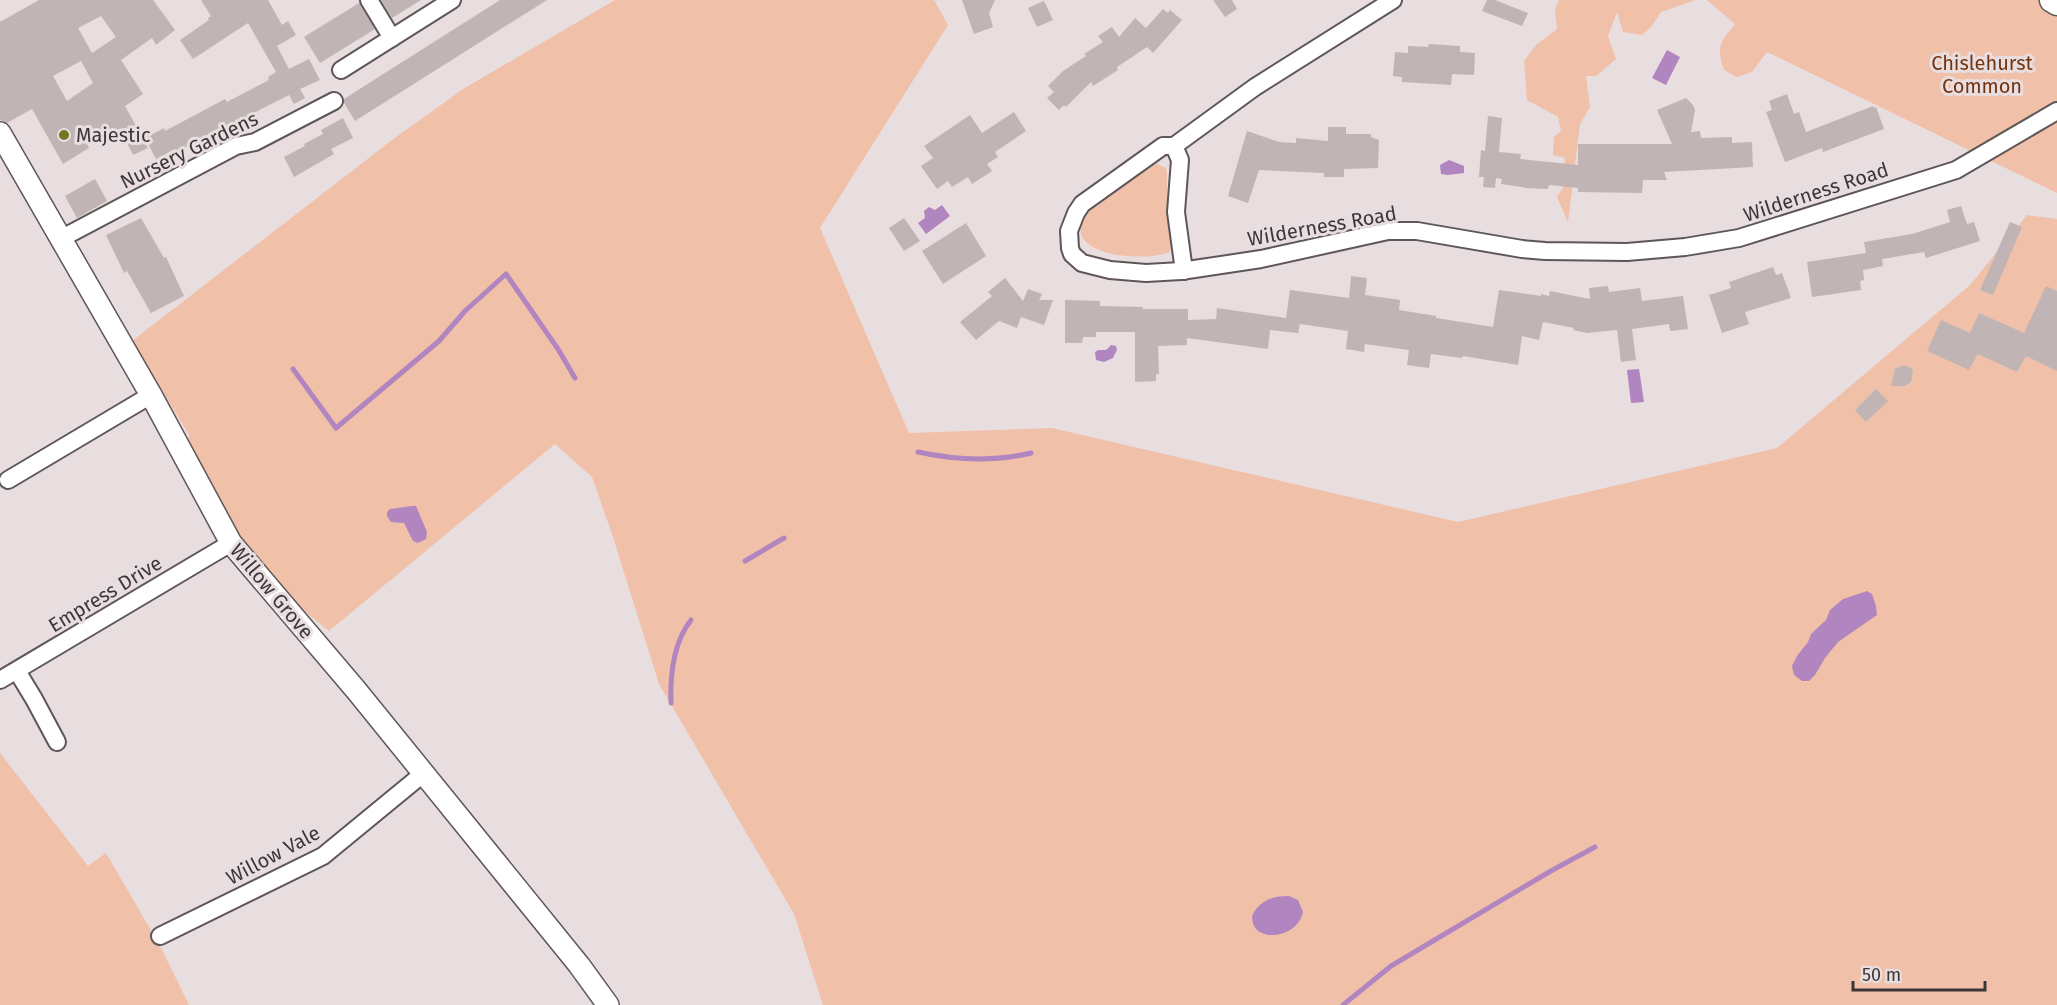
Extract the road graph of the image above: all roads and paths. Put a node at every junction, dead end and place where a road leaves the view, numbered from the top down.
1 (369, 0) edge
2 (452, 0) edge
3 (1394, 0) edge
4 (2052, 0) edge
5 (2057, 3) edge
6 (392, 38) junction
7 (341, 70) dead end
8 (334, 101) dead end
9 (2057, 111) edge
10 (0, 133) edge
11 (1174, 146) junction
12 (62, 238) junction
13 (1184, 271) junction
14 (151, 395) junction
15 (8, 480) dead end
16 (231, 543) junction
17 (17, 671) junction
18 (0, 680) edge
19 (57, 742) dead end
20 (424, 773) junction
21 (160, 936) dead end
22 (608, 1005) edge

1 - 6 street
2 - 6 street
3 - 11 street, Wilderness Road
4 - 5 main road
6 - 7 street
8 - 12 street, Nursery Gardens
9 - 13 street, Wilderness Road
10 - 12 street, Willow Grove
11 - 13 street
11 - 13 street, Wilderness Road
12 - 14 street, Willow Grove
14 - 15 street
14 - 16 street, Willow Grove
16 - 17 street, Empress Drive
16 - 20 street, Willow Grove
17 - 18 street, Empress Drive
17 - 19 street
20 - 21 street, Willow Vale
20 - 22 street, Willow Grove

